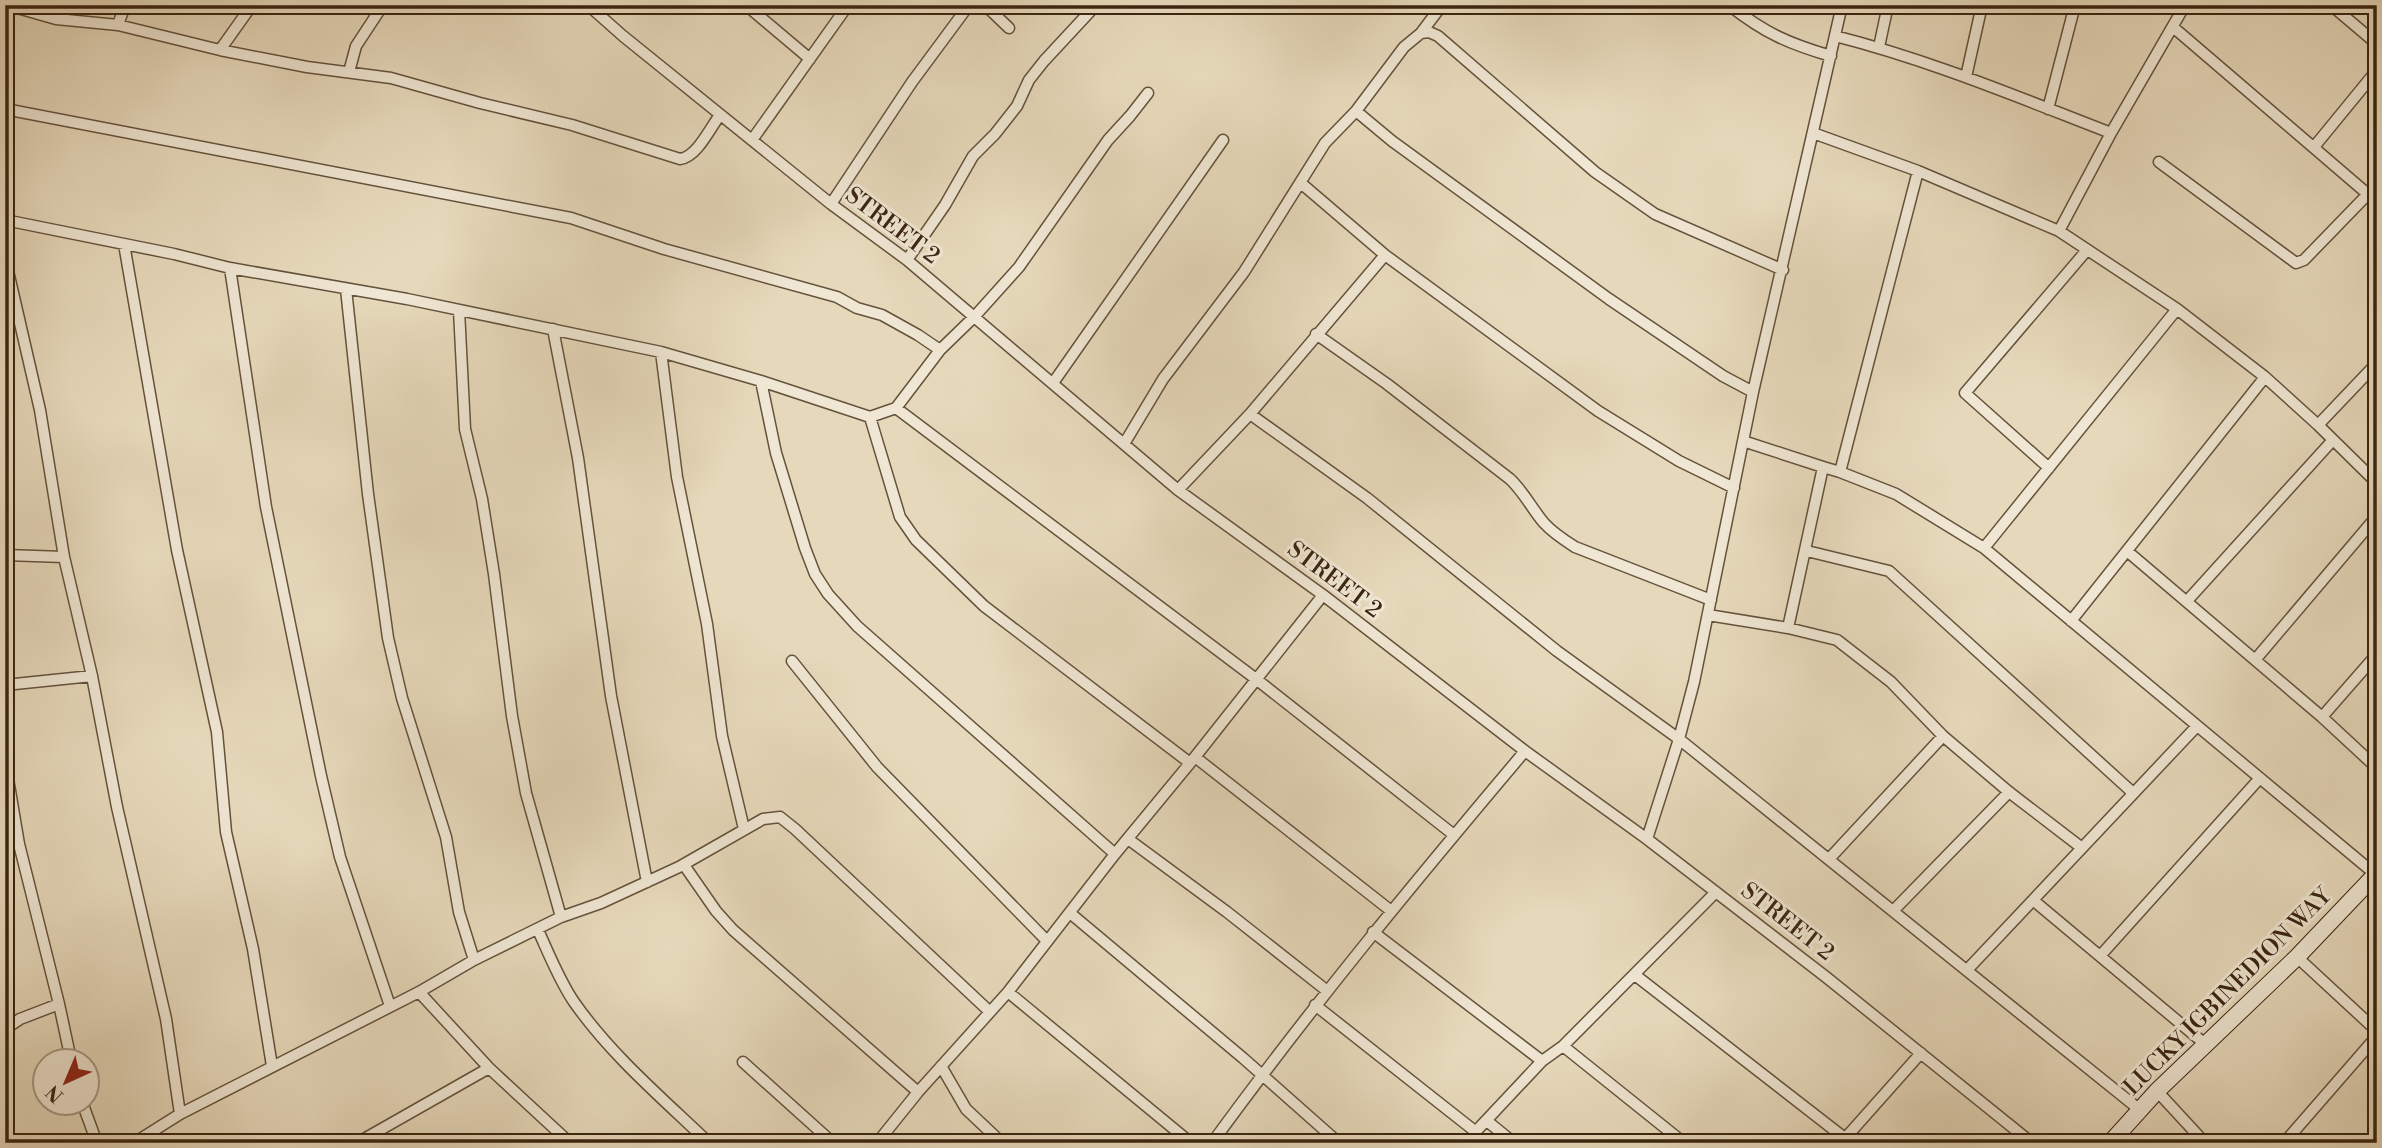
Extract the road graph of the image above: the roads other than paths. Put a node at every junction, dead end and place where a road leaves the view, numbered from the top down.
1 (7, 5) edge
2 (125, 5) edge
3 (252, 5) edge
4 (383, 5) edge
5 (588, 5) edge
6 (746, 5) edge
7 (848, 5) edge
8 (969, 5) edge
9 (985, 5) edge
10 (1096, 5) edge
11 (1442, 5) edge
12 (1729, 5) edge
13 (1842, 5) edge
14 (1888, 5) edge
15 (1982, 5) edge
16 (2076, 5) edge
17 (2185, 5) edge
18 (2331, 5) edge
19 (118, 25) junction
20 (2173, 27) junction
21 (1009, 28) dead end
22 (1421, 33) junction
23 (1835, 36) junction
24 (2377, 44) edge
25 (1879, 47) junction
26 (220, 50) junction
27 (1831, 56) junction
28 (810, 59) junction
29 (2376, 71) edge
30 (349, 72) junction
31 (1966, 77) junction
32 (1148, 93) dead end
33 (5, 109) edge
34 (2048, 109) junction
35 (1356, 111) junction
36 (720, 114) junction
37 (1814, 133) junction
38 (2111, 134) junction
39 (752, 140) junction
40 (1223, 140) dead end
41 (2314, 147) junction
42 (2160, 162) dead end
43 (1918, 171) junction
44 (1302, 184) junction
45 (2372, 198) edge
46 (831, 204) junction
47 (5, 220) edge
48 (2059, 231) junction
49 (124, 244) junction
50 (2087, 250) junction
51 (1385, 255) junction
52 (907, 260) junction
53 (6, 262) edge
54 (230, 268) junction
55 (1783, 270) junction
56 (346, 289) junction
57 (2177, 309) junction
58 (459, 310) junction
59 (975, 316) junction
60 (553, 329) junction
61 (1316, 334) junction
62 (940, 350) junction
63 (661, 352) junction
64 (2376, 365) edge
65 (2265, 377) junction
66 (761, 381) junction
67 (1053, 383) junction
68 (1753, 392) junction
69 (896, 408) junction
70 (1250, 414) junction
71 (870, 417) junction
72 (2318, 425) junction
73 (1743, 441) junction
74 (2332, 441) junction
75 (1124, 443) junction
76 (1823, 467) junction
77 (2049, 468) junction
78 (1840, 472) junction
79 (2377, 484) edge
80 (1734, 488) junction
81 (1178, 490) junction
82 (2377, 516) edge
83 (1984, 548) junction
84 (1807, 551) junction
85 (2127, 551) junction
86 (5, 555) edge
87 (64, 556) junction
88 (1323, 595) junction
89 (1711, 600) junction
90 (2187, 601) junction
91 (1708, 615) junction
92 (2071, 621) junction
93 (1788, 628) junction
94 (2377, 654) edge
95 (2255, 660) junction
96 (792, 661) dead end
97 (92, 676) junction
98 (1256, 680) junction
99 (5, 685) edge
100 (2322, 717) junction
101 (2197, 726) junction
102 (1943, 736) junction
103 (1679, 739) junction
104 (1525, 751) junction
105 (1192, 760) junction
106 (5, 761) edge
107 (2377, 768) edge
108 (2260, 778) junction
109 (2009, 792) junction
110 (2132, 792) junction
111 (744, 829) junction
112 (1454, 835) junction
113 (1128, 839) junction
114 (1647, 839) junction
115 (2082, 848) junction
116 (1115, 854) junction
117 (1829, 859) junction
118 (684, 865) junction
119 (2376, 874) edge
120 (647, 882) junction
121 (1716, 892) junction
122 (2033, 900) junction
123 (1391, 910) junction
124 (1893, 911) junction
125 (1070, 913) junction
126 (561, 917) junction
127 (538, 930) junction
128 (1373, 932) junction
129 (1047, 941) junction
130 (2100, 956) junction
131 (2297, 957) junction
132 (474, 960) junction
133 (1967, 970) junction
134 (1635, 975) junction
135 (1326, 990) junction
136 (419, 992) junction
137 (1008, 992) junction
138 (59, 1003) junction
139 (1315, 1005) junction
140 (390, 1006) junction
141 (990, 1012) junction
142 (5, 1028) edge
143 (2377, 1031) edge
144 (2377, 1037) edge
145 (2205, 1044) junction
146 (68, 1046) edge
147 (1563, 1046) junction
148 (1922, 1053) junction
149 (1542, 1061) junction
150 (743, 1062) dead end
151 (272, 1066) junction
152 (942, 1066) junction
153 (489, 1068) junction
154 (1262, 1074) junction
155 (2157, 1091) junction
156 (918, 1092) junction
157 (2140, 1110) junction
158 (180, 1114) junction
159 (87, 1116) edge
160 (1487, 1121) junction
161 (1476, 1132) junction
162 (371, 1140) edge
163 (1846, 1141) edge
164 (97, 1143) edge
165 (134, 1143) edge
166 (357, 1143) edge
167 (570, 1143) edge
168 (709, 1143) edge
169 (834, 1143) edge
170 (877, 1143) edge
171 (1003, 1143) edge
172 (1191, 1143) edge
173 (1212, 1143) edge
174 (1339, 1143) edge
175 (1465, 1143) edge
176 (1514, 1143) edge
177 (1684, 1143) edge
178 (2032, 1143) edge
179 (2110, 1143) edge
180 (2205, 1143) edge
181 (2284, 1143) edge

1 - 19 street
2 - 19 street
3 - 26 street
4 - 30 street
5 - 36 street, STREET 2
6 - 28 street
7 - 28 street
8 - 46 street
9 - 21 street
10 - 52 street
11 - 22 street
12 - 27 street
13 - 23 street
14 - 25 street
15 - 31 street
16 - 34 street
17 - 20 street
18 - 24 street
19 - 26 street
20 - 38 street
20 - 41 street
22 - 35 street
22 - 55 street
23 - 25 street
23 - 27 street
25 - 31 street
26 - 30 street
27 - 37 street
28 - 39 street
29 - 41 street
30 - 36 street
31 - 34 street
32 - 59 street
33 - 62 street
34 - 38 street
35 - 44 street
35 - 68 street
36 - 39 street, STREET 2
37 - 43 street
37 - 55 street
38 - 48 street
39 - 46 street, STREET 2
40 - 67 street
41 - 45 street
42 - 45 street
43 - 48 street
43 - 78 street
44 - 51 street
44 - 75 street
46 - 52 street, STREET 2
47 - 49 street
48 - 50 street
49 - 54 street
49 - 151 street
50 - 57 street
50 - 77 street
51 - 61 street
51 - 80 street
52 - 59 street, STREET 2
53 - 87 street
54 - 56 street
54 - 140 street
55 - 68 street
56 - 58 street
56 - 132 street
57 - 65 street
57 - 77 street
58 - 60 street
58 - 126 street
59 - 62 street
59 - 67 street, STREET 2
60 - 63 street
60 - 120 street
61 - 70 street
61 - 89 street
62 - 69 street
63 - 66 street
63 - 111 street
64 - 72 street
65 - 72 street
65 - 85 street
66 - 71 street
66 - 116 street
67 - 75 street, STREET 2
68 - 73 street
69 - 71 street
69 - 98 street
70 - 81 street
70 - 103 street
71 - 105 street
72 - 74 street
73 - 76 street
73 - 80 street
74 - 79 street
74 - 90 street
75 - 81 street, STREET 2
76 - 78 street
76 - 84 street
77 - 83 street
78 - 83 street
80 - 89 street
81 - 88 street, STREET 2
82 - 95 street
83 - 92 street
84 - 93 street
84 - 110 street
85 - 90 street
85 - 92 street
86 - 87 street
87 - 97 street
88 - 98 street
88 - 104 street, STREET 2
89 - 91 street
90 - 95 street
91 - 93 street
91 - 103 street
92 - 101 street
93 - 102 street
94 - 100 street
95 - 100 street
96 - 129 street
97 - 99 street
97 - 158 street
98 - 105 street
98 - 112 street
100 - 107 street
101 - 108 street
101 - 110 street
102 - 109 street
102 - 117 street
103 - 114 street
103 - 117 street
104 - 112 street
104 - 114 street, STREET 2
105 - 113 street
105 - 123 street
106 - 138 street
108 - 119 street
108 - 130 street
109 - 115 street
109 - 124 street
110 - 115 street
111 - 118 street
111 - 141 street
112 - 123 street
113 - 116 street
113 - 135 street
114 - 121 street, STREET 2
115 - 122 street
116 - 125 street
117 - 124 street
118 - 120 street
118 - 156 street
119 - 131 street, LUCKY IGBINEDION WAY
120 - 126 street
121 - 134 street
121 - 148 street, STREET 2
122 - 130 street
122 - 133 street
123 - 128 street
124 - 133 street
125 - 129 street
125 - 154 street
126 - 127 street
127 - 132 street
127 - 168 street
128 - 135 street
128 - 149 street
129 - 137 street
130 - 145 street
131 - 143 street
131 - 145 street, LUCKY IGBINEDION WAY
132 - 136 street
133 - 157 street
134 - 147 street
134 - 163 street
135 - 139 street
136 - 140 street
136 - 153 street
137 - 141 street
137 - 172 street
138 - 142 street
138 - 146 street
139 - 154 street
139 - 161 street
140 - 151 street
141 - 152 street
144 - 181 street
145 - 155 street, LUCKY IGBINEDION WAY
147 - 149 street
147 - 177 street
148 - 163 street
148 - 178 street, STREET 2
149 - 160 street
150 - 169 street
151 - 158 street
152 - 156 street
152 - 171 street
153 - 162 street
153 - 167 street
154 - 173 street
154 - 174 street
155 - 157 street, LUCKY IGBINEDION WAY
155 - 180 street
156 - 170 street
157 - 179 street, LUCKY IGBINEDION WAY
158 - 165 street
159 - 164 street
160 - 161 street
160 - 176 street
161 - 175 street
162 - 166 street

